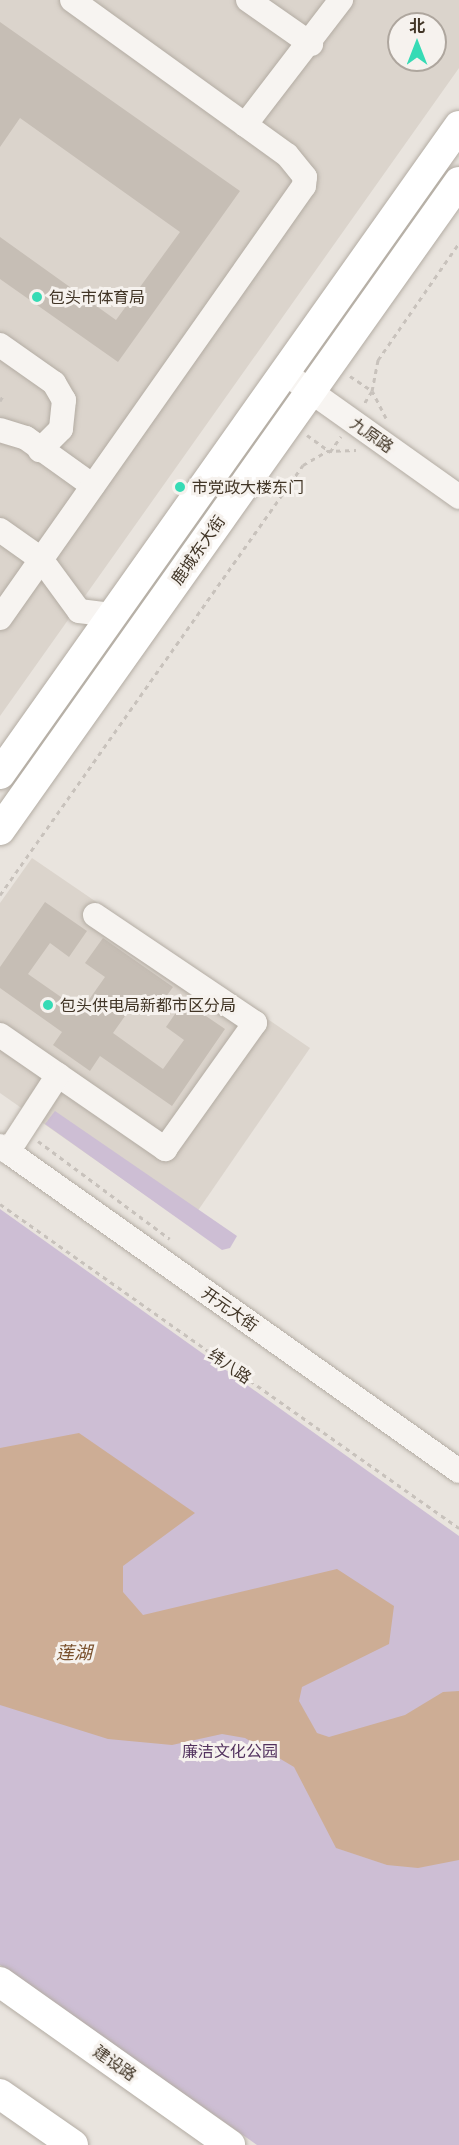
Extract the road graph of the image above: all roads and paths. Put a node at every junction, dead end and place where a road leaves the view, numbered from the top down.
1 (72, 0) edge
2 (248, 0) edge
3 (341, 0) edge
4 (311, 44) junction
5 (245, 126) junction
6 (459, 126) edge
7 (459, 182) edge
8 (459, 243) edge
9 (0, 345) edge
10 (284, 373) junction
11 (310, 392) junction
12 (372, 392) dead end
13 (4, 394) dead end
14 (0, 401) edge
15 (0, 430) edge
16 (40, 450) junction
17 (330, 452) dead end
18 (93, 486) junction
19 (459, 497) edge
20 (0, 530) edge
21 (41, 559) junction
22 (113, 615) junction
23 (0, 618) edge
24 (0, 774) edge
25 (0, 830) edge
26 (0, 895) edge
27 (95, 915) dead end
28 (0, 1035) edge
29 (58, 1075) junction
30 (4, 1149) edge
31 (0, 1204) edge
32 (459, 1471) edge
33 (459, 1528) edge
34 (0, 1982) edge
35 (0, 2094) edge
36 (72, 2145) edge
37 (231, 2145) edge

1 - 5 street
2 - 4 street
3 - 4 street
4 - 5 street
5 - 18 street
6 - 10 main road, 鹿城东大街
7 - 11 main road, 鹿城东大街
8 - 12 path
9 - 16 street
10 - 11 street, 九原路
10 - 22 main road, 鹿城东大街
11 - 19 street, 九原路
11 - 25 main road, 鹿城东大街
13 - 14 path
15 - 16 street
16 - 18 street
17 - 26 path
18 - 21 street
20 - 21 street
21 - 22 street
21 - 23 street
22 - 24 main road, 鹿城东大街
27 - 29 street
28 - 29 street
29 - 30 street
30 - 32 street, 开元大街
31 - 33 path, 纬八路
34 - 37 main road, 建设路
35 - 36 main road

